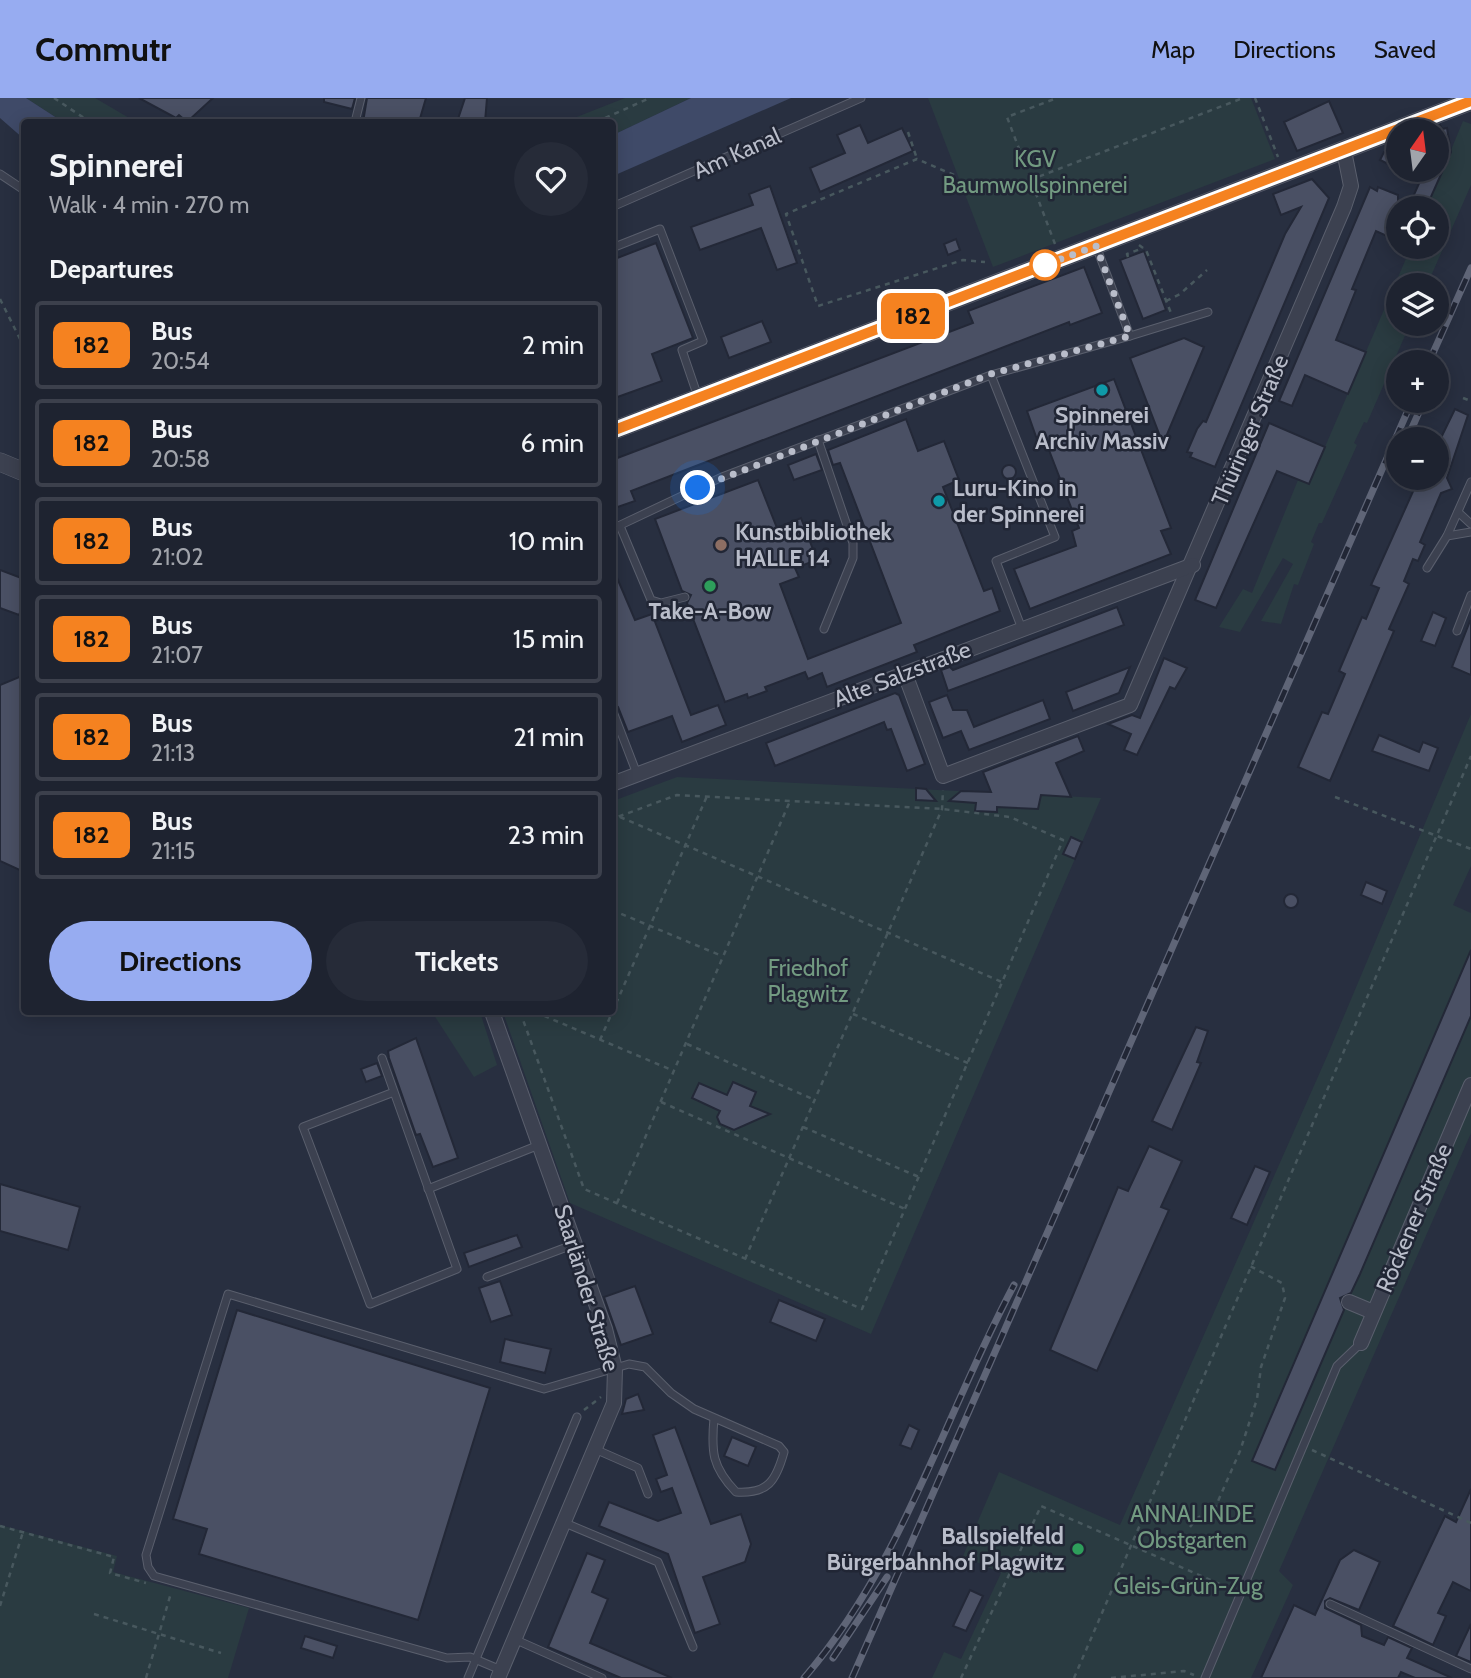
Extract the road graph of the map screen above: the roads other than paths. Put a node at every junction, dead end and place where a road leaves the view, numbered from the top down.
1 (361, 98) edge
2 (862, 98) edge
3 (1471, 100) edge
4 (356, 119) edge
5 (1344, 151) junction
6 (0, 174) edge
7 (21, 188) edge
8 (616, 205) edge
9 (616, 246) edge
10 (1096, 246) junction
11 (1208, 312) dead end
12 (1130, 336) junction
13 (991, 374) junction
14 (699, 398) junction
15 (616, 429) edge
16 (818, 440) junction
17 (0, 463) edge
18 (21, 471) edge
19 (1471, 482) edge
20 (1458, 512) junction
21 (1471, 524) edge
22 (616, 528) edge
23 (1471, 532) edge
24 (1447, 536) junction
25 (1192, 565) junction
26 (1427, 568) dead end
27 (1471, 595) edge
28 (685, 597) dead end
29 (824, 629) dead end
30 (1022, 629) junction
31 (1457, 631) dead end
32 (905, 674) junction
33 (616, 719) edge
34 (637, 774) junction
35 (616, 782) edge
36 (493, 1015) edge
37 (382, 1058) dead end
38 (1471, 1085) edge
39 (394, 1092) junction
40 (540, 1144) junction
41 (428, 1189) junction
42 (575, 1243) junction
43 (487, 1277) dead end
44 (1349, 1302) dead end
45 (1373, 1312) junction
46 (1361, 1343) joint
47 (615, 1369) junction
48 (577, 1417) road end
49 (714, 1418) junction
50 (597, 1450) junction
51 (648, 1494) dead end
52 (565, 1523) junction
53 (1329, 1604) dead end
54 (514, 1639) junction
55 (693, 1647) dead end
56 (476, 1659) junction
57 (1471, 1669) edge
58 (500, 1674) edge
59 (468, 1678) edge
60 (602, 1678) edge
61 (1205, 1678) edge

1 - 4 lane
2 - 8 lane, Am Kanal
3 - 5 street
5 - 10 street
5 - 25 street, Thüringer Straße
6 - 7 lane
9 - 14 lane
10 - 12 lane
10 - 14 street
11 - 12 lane
12 - 13 lane
13 - 16 lane
13 - 30 lane
14 - 15 street
16 - 22 lane
16 - 29 lane
17 - 18 street
19 - 20 lane
20 - 21 lane
20 - 24 lane
22 - 28 lane
23 - 24 lane
24 - 26 lane
25 - 30 street, Alte Salzstraße
25 - 32 street, Thüringer Straße
27 - 31 lane
30 - 32 street, Alte Salzstraße
32 - 34 street, Alte Salzstraße
33 - 34 lane
34 - 35 street, Alte Salzstraße
36 - 40 street, Saarländer Straße
37 - 39 lane
38 - 45 street, Röckener Straße
39 - 41 lane
39 - 41 lane
40 - 41 lane
40 - 42 street, Saarländer Straße
42 - 43 lane
42 - 47 street, Saarländer Straße
44 - 45 street, Röckener Straße
45 - 46 street, Röckener Straße
46 - 61 lane, Röckener Straße
47 - 49 lane
47 - 50 street, Saarländer Straße
47 - 56 lane
48 - 56 lane
49 - 49 lane
50 - 51 lane
50 - 52 street, Saarländer Straße
52 - 54 street, Saarländer Straße
52 - 55 lane
53 - 57 lane
54 - 58 street, Saarländer Straße
54 - 60 lane
56 - 58 lane
56 - 59 lane

